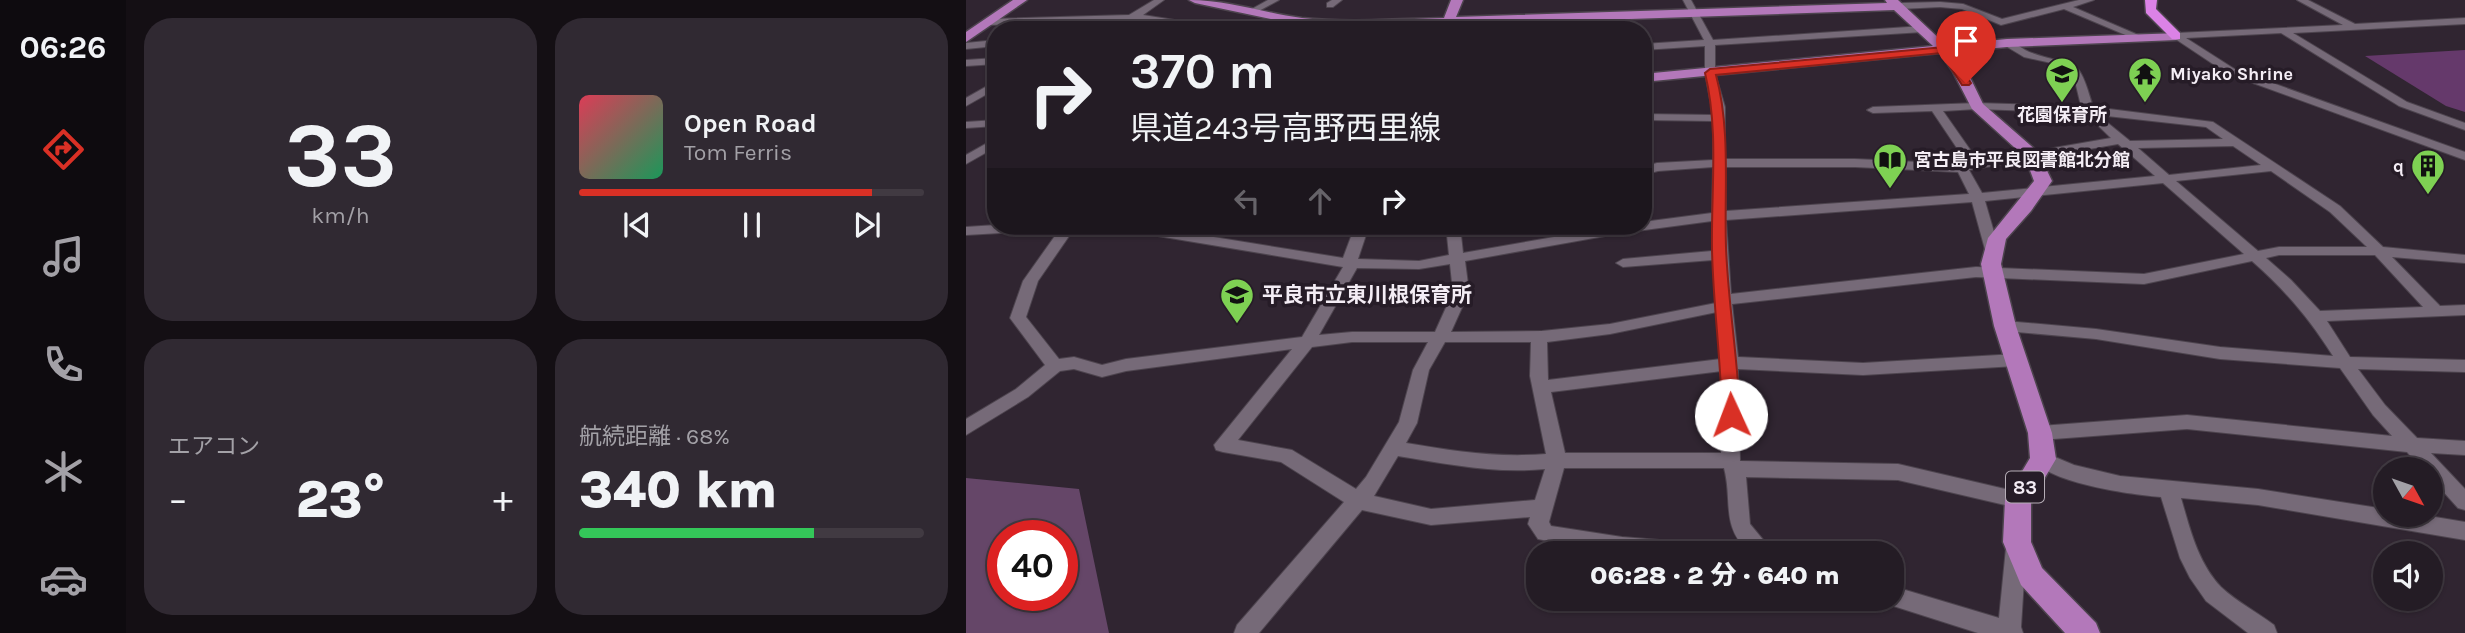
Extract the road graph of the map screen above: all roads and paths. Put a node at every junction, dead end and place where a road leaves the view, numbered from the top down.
1 (1021, 0) edge
2 (1160, 0) edge
3 (1195, 0) edge
4 (1275, 0) edge
5 (1457, 0) edge
6 (2090, 0) edge
7 (2151, 0) edge
8 (2301, 0) edge
9 (1962, 2) edge
10 (1895, 3) edge
11 (1691, 6) edge
12 (2064, 6) junction
13 (1254, 10) junction
14 (1132, 17) junction
15 (990, 21) edge
16 (1018, 21) edge
17 (1126, 21) edge
18 (1164, 21) edge
19 (1299, 21) edge
20 (1448, 21) edge
21 (1507, 21) edge
22 (2465, 21) edge
23 (987, 23) edge
24 (2353, 27) junction
25 (1923, 29) junction
26 (2284, 31) junction
27 (2176, 36) junction
28 (966, 37) edge
29 (2138, 37) junction
30 (1710, 43) junction
31 (2007, 43) junction
32 (987, 44) edge
33 (966, 46) edge
34 (1652, 46) edge
35 (1944, 50) junction
36 (987, 62) edge
37 (966, 64) edge
38 (1710, 73) junction
39 (1652, 77) edge
40 (987, 90) edge
41 (966, 103) edge
42 (1977, 106) junction
43 (1936, 108) junction
44 (1872, 110) dead end
45 (2088, 110) junction
46 (1652, 117) edge
47 (1719, 118) junction
48 (987, 123) edge
49 (966, 125) edge
50 (2465, 127) edge
51 (2237, 142) junction
52 (2123, 143) junction
53 (987, 146) edge
54 (987, 148) edge
55 (966, 151) edge
56 (2032, 155) junction
57 (2465, 156) edge
58 (966, 160) edge
59 (1720, 163) junction
60 (1976, 167) junction
61 (2274, 167) junction
62 (1652, 168) edge
63 (1962, 168) junction
64 (2165, 180) junction
65 (2035, 193) junction
66 (1977, 196) junction
67 (1719, 216) junction
68 (1652, 225) edge
69 (987, 229) edge
70 (966, 231) edge
71 (1062, 235) edge
72 (1178, 235) edge
73 (1359, 235) edge
74 (1454, 235) edge
75 (1589, 235) edge
76 (2378, 251) junction
77 (1993, 253) junction
78 (1720, 255) junction
79 (2252, 255) junction
80 (1458, 259) junction
81 (2465, 259) edge
82 (1351, 263) junction
83 (1623, 263) dead end
84 (1992, 272) junction
85 (1724, 303) junction
86 (2434, 309) junction
87 (2458, 310) edge
88 (2316, 316) junction
89 (2465, 322) edge
90 (2005, 326) junction
91 (1439, 336) junction
92 (1539, 337) junction
93 (1308, 341) junction
94 (2016, 360) junction
95 (2345, 363) junction
96 (1730, 364) junction
97 (1055, 366) junction
98 (2465, 366) edge
99 (1542, 387) junction
100 (966, 428) edge
101 (2410, 445) junction
102 (2041, 446) junction
103 (1395, 448) junction
104 (2465, 448) edge
105 (1558, 460) junction
106 (1733, 465) junction
107 (2169, 490) junction
108 (2018, 500) junction
109 (1359, 501) junction
110 (2465, 502) edge
111 (1543, 508) junction
112 (2465, 531) edge
113 (1592, 541) edge
114 (1752, 541) edge
115 (2017, 542) junction
116 (1904, 600) edge
117 (1245, 633) edge
118 (2010, 633) edge
119 (2085, 633) edge
120 (2266, 633) edge

1 - 15 main road
2 - 14 street
3 - 13 main road
4 - 13 street
5 - 20 main road
6 - 12 street
7 - 27 highway
8 - 24 street
9 - 10 street
9 - 12 street
10 - 11 main road
10 - 25 main road
11 - 21 main road
11 - 30 street
12 - 29 street
13 - 19 main road
14 - 16 street
14 - 17 street
14 - 18 street
22 - 24 street
23 - 28 main road
24 - 26 street
25 - 30 street
25 - 35 main road
26 - 27 street
26 - 50 street
27 - 29 main road
27 - 57 street
29 - 31 main road
30 - 34 street
30 - 38 street
31 - 35 main road
31 - 45 street
32 - 33 street
35 - 38 main road
35 - 42 main road
36 - 37 street
38 - 39 main road
38 - 47 street
40 - 41 street
42 - 43 street
42 - 45 street
42 - 56 main road
43 - 44 street
43 - 60 street
45 - 51 street
45 - 52 street
46 - 47 street
47 - 59 street
48 - 49 street
51 - 52 street
51 - 61 street
52 - 56 street
52 - 64 street
53 - 55 street
54 - 58 street
56 - 60 street
56 - 65 main road
59 - 62 street
59 - 63 street
59 - 67 street
60 - 63 street
61 - 64 street
61 - 76 street
63 - 66 street
64 - 65 street
64 - 79 street
65 - 66 street
65 - 77 main road
66 - 67 street
66 - 77 street
67 - 68 street
67 - 78 street
69 - 70 street
71 - 97 street
72 - 82 street
73 - 82 street
74 - 80 street
75 - 80 street
76 - 79 street
76 - 81 street
76 - 86 street
77 - 84 main road
78 - 83 street
78 - 85 street
79 - 84 street
79 - 88 street
80 - 82 street
80 - 91 street
82 - 93 street
84 - 85 street
84 - 90 main road
85 - 92 street
85 - 96 street
86 - 87 street
86 - 88 street
87 - 89 street
88 - 95 street
90 - 94 main road
90 - 95 street
91 - 92 street
91 - 93 street
91 - 103 street
92 - 99 street
93 - 97 street
93 - 109 street
94 - 96 street
94 - 102 main road
95 - 98 street
95 - 101 street
96 - 99 street
96 - 106 street
97 - 100 street
99 - 105 street
101 - 102 street
101 - 104 street
101 - 110 street
102 - 107 street
102 - 108 main road, 83
103 - 105 street
103 - 109 street
105 - 106 street
105 - 111 street
106 - 108 street
106 - 114 street
107 - 112 street
107 - 120 street
108 - 115 main road, 83
109 - 111 street
109 - 117 street
111 - 113 street
115 - 118 street
115 - 119 main road, 83
116 - 118 street

